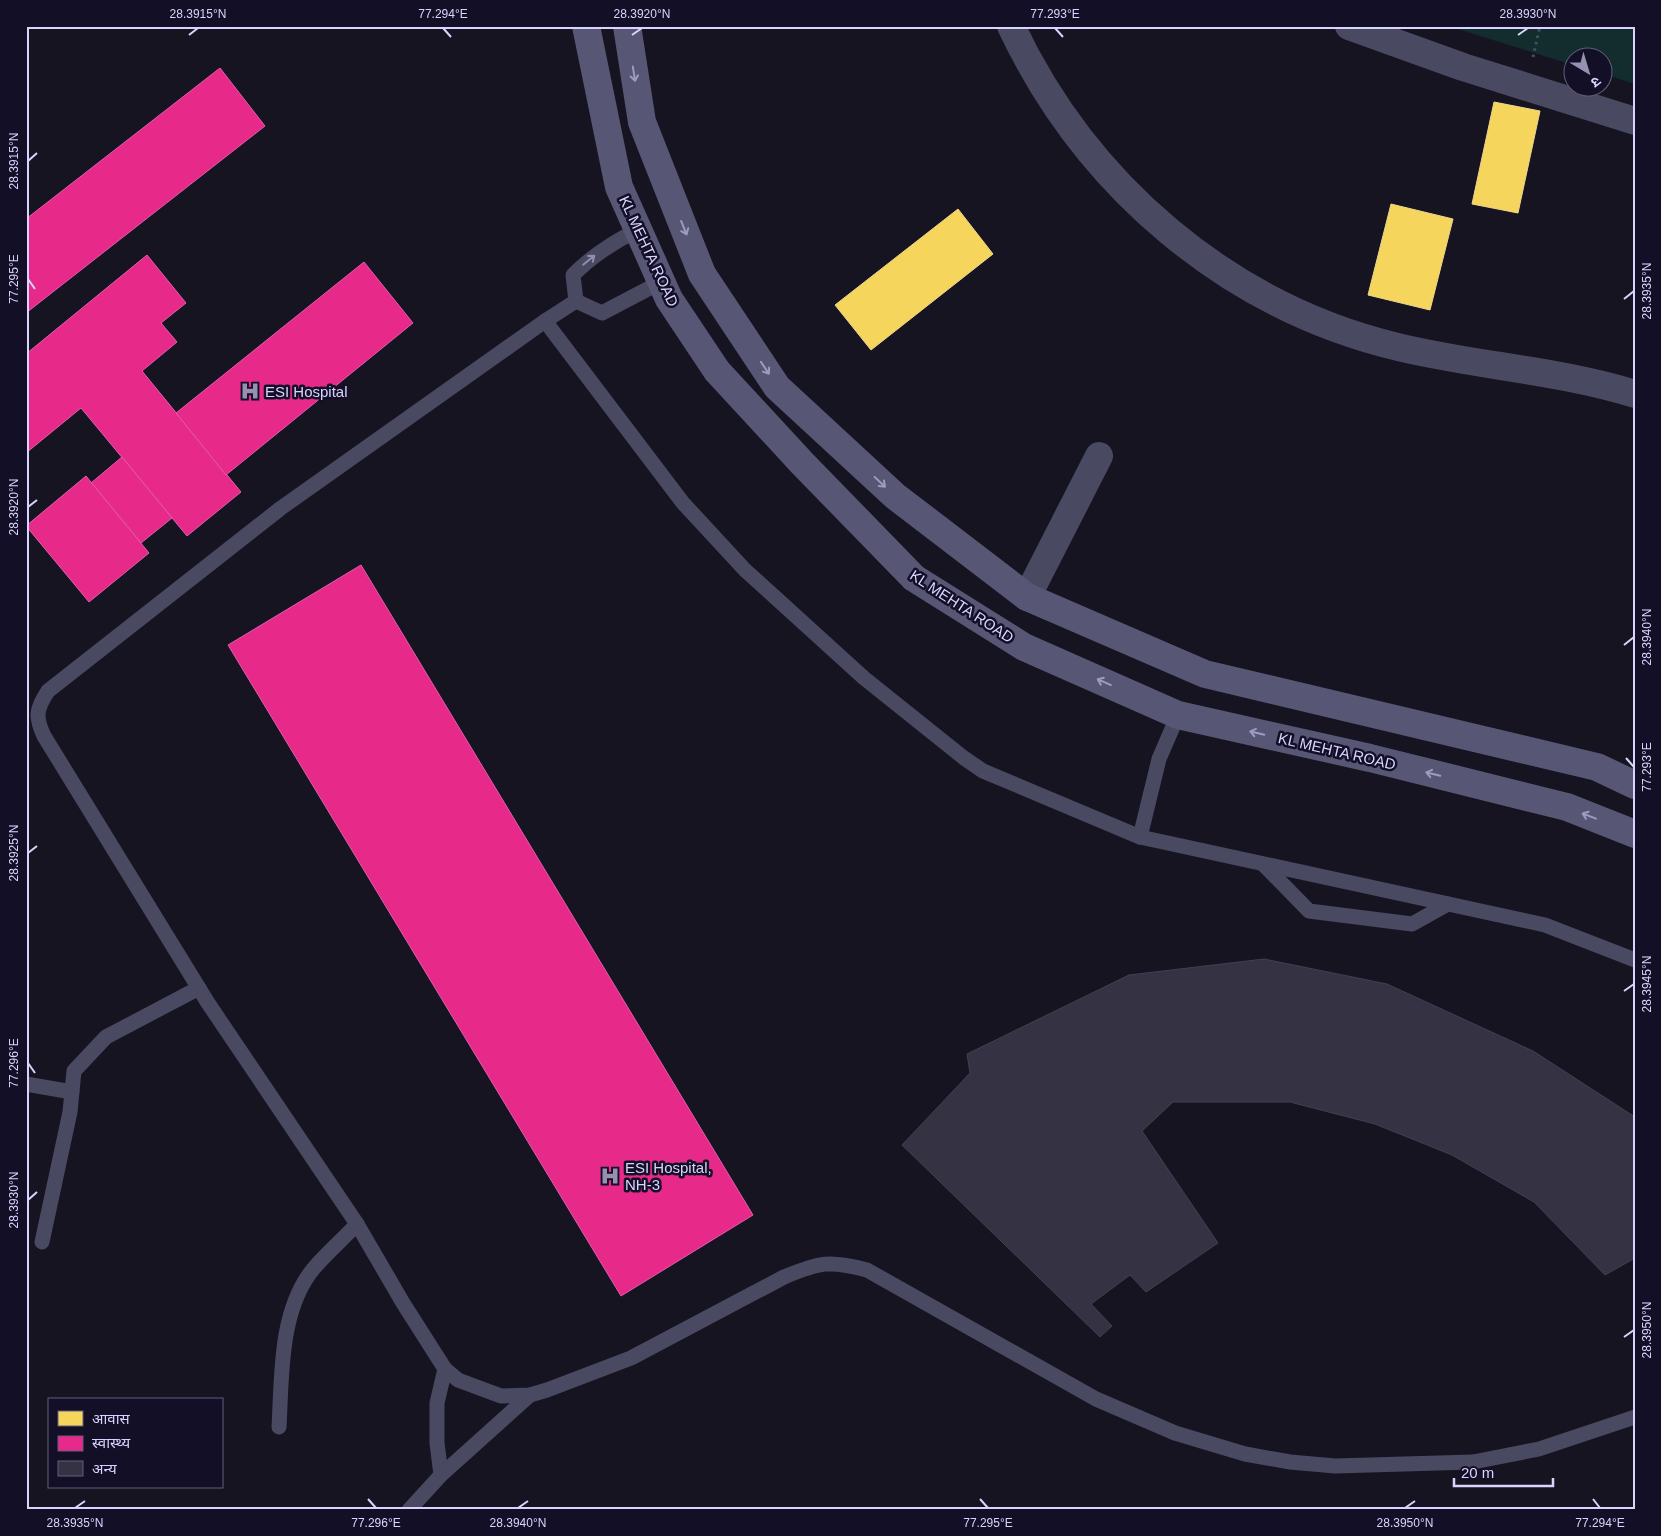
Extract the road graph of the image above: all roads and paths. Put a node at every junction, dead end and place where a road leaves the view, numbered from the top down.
1 (586, 26) edge
2 (627, 26) edge
3 (1011, 26) edge
4 (1349, 26) edge
5 (1635, 121) edge
6 (638, 230) junction
7 (661, 282) junction
8 (576, 301) junction
9 (545, 320) junction
10 (1635, 394) edge
11 (1099, 456) dead end
12 (1027, 597) junction
13 (1178, 715) junction
14 (31, 719) edge
15 (1635, 785) edge
16 (1635, 834) edge
17 (1140, 837) junction
18 (1264, 865) junction
19 (1448, 904) junction
20 (1635, 960) edge
21 (199, 988) junction
22 (26, 1084) edge
23 (72, 1092) junction
24 (357, 1224) junction
25 (42, 1242) dead end
26 (445, 1369) junction
27 (530, 1395) junction
28 (1635, 1417) edge
29 (279, 1427) dead end
30 (442, 1475) junction
31 (409, 1510) edge

1 - 6 street, KL MEHTA ROAD
2 -> 12 street
3 - 10 street
4 - 5 street
6 - 7 street, KL MEHTA ROAD
8 -> 6 lane
7 - 8 lane
13 -> 7 street, KL MEHTA ROAD
8 - 9 lane
9 - 14 lane
9 - 17 lane
11 - 12 street
12 - 15 street
16 -> 13 street, KL MEHTA ROAD
13 - 17 lane
14 - 21 lane
17 - 18 lane
18 - 19 lane
18 - 19 lane
19 - 20 lane
21 - 23 lane
21 - 24 lane
22 - 23 lane
23 - 25 lane
24 - 26 lane
24 - 29 lane
26 - 27 lane
26 - 30 lane
27 - 28 lane
27 - 30 lane
30 - 31 lane

